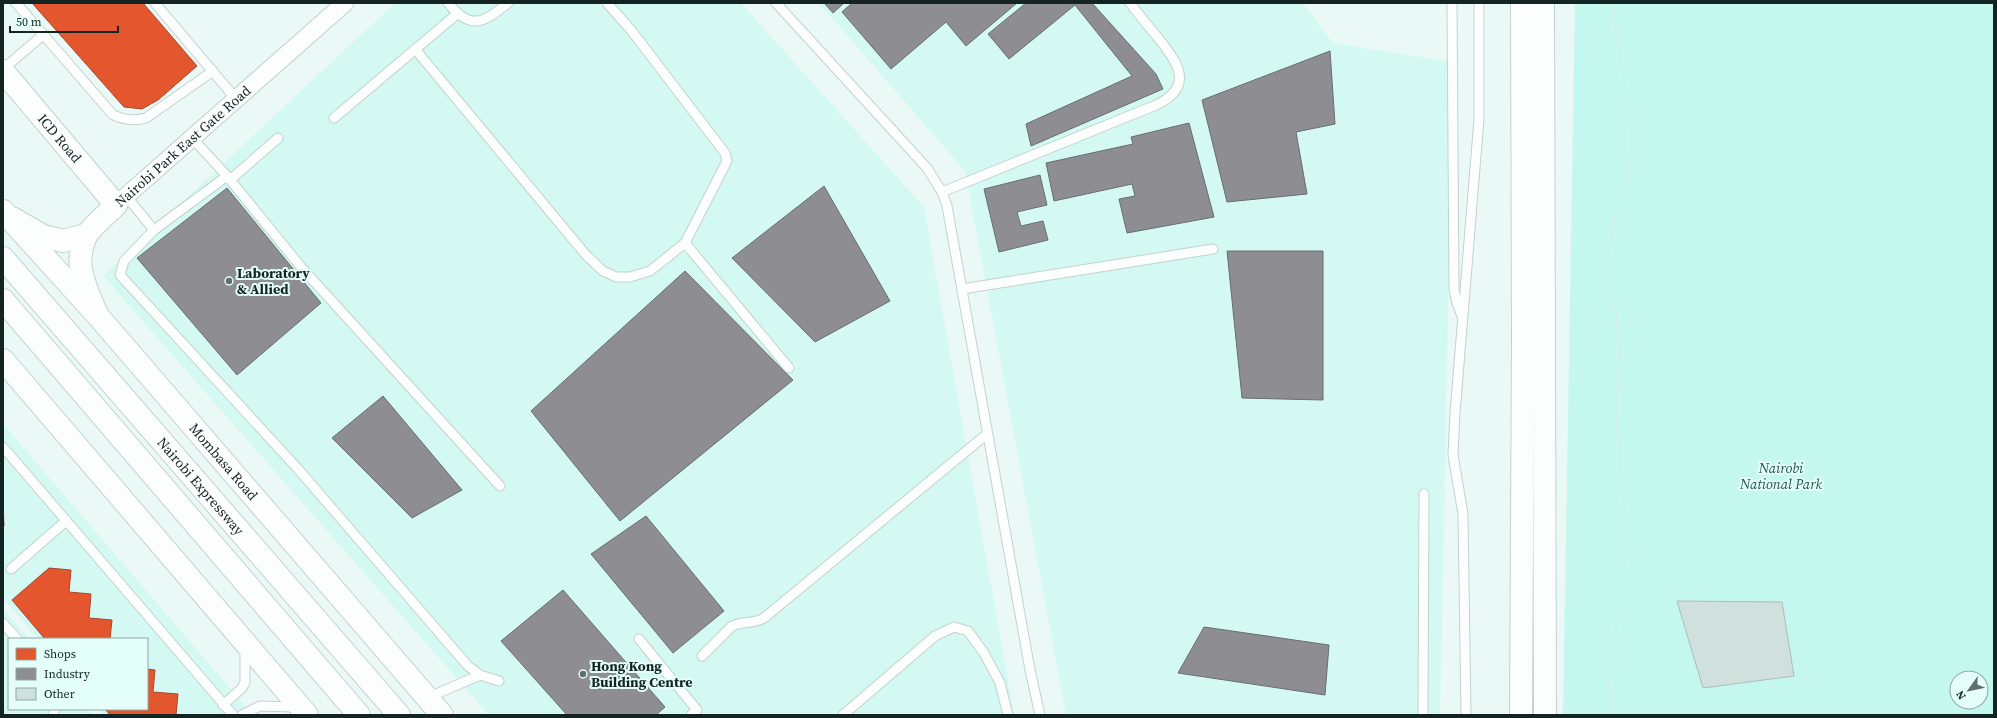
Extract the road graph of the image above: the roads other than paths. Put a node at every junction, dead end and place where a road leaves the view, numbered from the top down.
1 (16, 3) edge
2 (155, 3) edge
3 (345, 3) edge
4 (448, 3) edge
5 (508, 3) edge
6 (607, 3) edge
7 (776, 3) edge
8 (1130, 3) edge
9 (1452, 3) edge
10 (1479, 3) edge
11 (1522, 3) edge
12 (1543, 3) edge
13 (457, 14) junction
14 (43, 35) junction
15 (415, 49) junction
16 (3, 70) edge
17 (213, 71) junction
18 (236, 99) junction
19 (334, 118) dead end
20 (192, 138) junction
21 (278, 138) dead end
22 (228, 178) junction
23 (942, 192) junction
24 (121, 201) junction
25 (4, 212) edge
26 (154, 230) junction
27 (86, 235) junction
28 (685, 243) junction
29 (1213, 249) dead end
30 (3, 258) edge
31 (962, 289) junction
32 (3, 300) edge
33 (98, 316) junction
34 (1462, 318) junction
35 (3, 360) edge
36 (789, 368) dead end
37 (987, 434) junction
38 (3, 447) edge
39 (500, 486) dead end
40 (1424, 494) dead end
41 (66, 521) junction
42 (11, 569) dead end
43 (3, 623) edge
44 (16, 638) edge
45 (639, 639) dead end
46 (246, 644) junction
47 (702, 656) dead end
48 (480, 675) junction
49 (499, 681) dead end
50 (427, 698) junction
51 (223, 705) junction
52 (303, 711) edge
53 (696, 713) edge
54 (232, 715) edge
55 (242, 715) edge
56 (359, 715) edge
57 (399, 715) edge
58 (442, 715) edge
59 (843, 715) edge
60 (1008, 715) edge
61 (1040, 715) edge
62 (1422, 715) edge
63 (1466, 715) edge
64 (1521, 715) edge
65 (1545, 715) edge

1 - 14 lane
2 - 17 lane
3 - 18 street, Nairobi Park East Gate Road
4 - 13 lane
5 - 13 lane
6 - 28 lane
7 - 23 lane
8 - 23 lane
9 - 34 lane
10 - 34 lane
11 - 64 main road
12 - 65 main road
13 - 15 lane
14 - 16 lane
14 - 17 lane
15 - 19 lane
15 - 28 lane
16 - 24 main road, ICD Road
17 - 18 lane
18 - 20 street, Nairobi Park East Gate Road
20 - 22 lane
20 - 24 street, Nairobi Park East Gate Road
21 - 22 lane
22 - 26 lane
22 - 39 lane
23 - 31 lane
24 - 26 lane
24 - 27 main road, Nairobi Park East Gate Road
25 - 27 main road
25 - 33 main road, Mombasa Road
26 - 48 lane
27 - 33 main road, Nairobi Park East Gate Road
28 - 36 lane
29 - 31 lane
30 - 57 main road, Nairobi Expressway
31 - 37 lane
32 - 56 main road, Nairobi Expressway
33 - 50 main road, Mombasa Road
34 - 63 lane
35 - 46 main road
37 - 47 lane
37 - 61 lane
38 - 41 lane
40 - 62 lane
41 - 42 lane
41 - 51 lane
43 - 44 lane
45 - 53 lane
46 - 51 lane
46 - 52 main road
48 - 49 lane
48 - 50 lane
50 - 58 main road, Mombasa Road
51 - 54 lane
52 - 55 lane
59 - 60 lane

